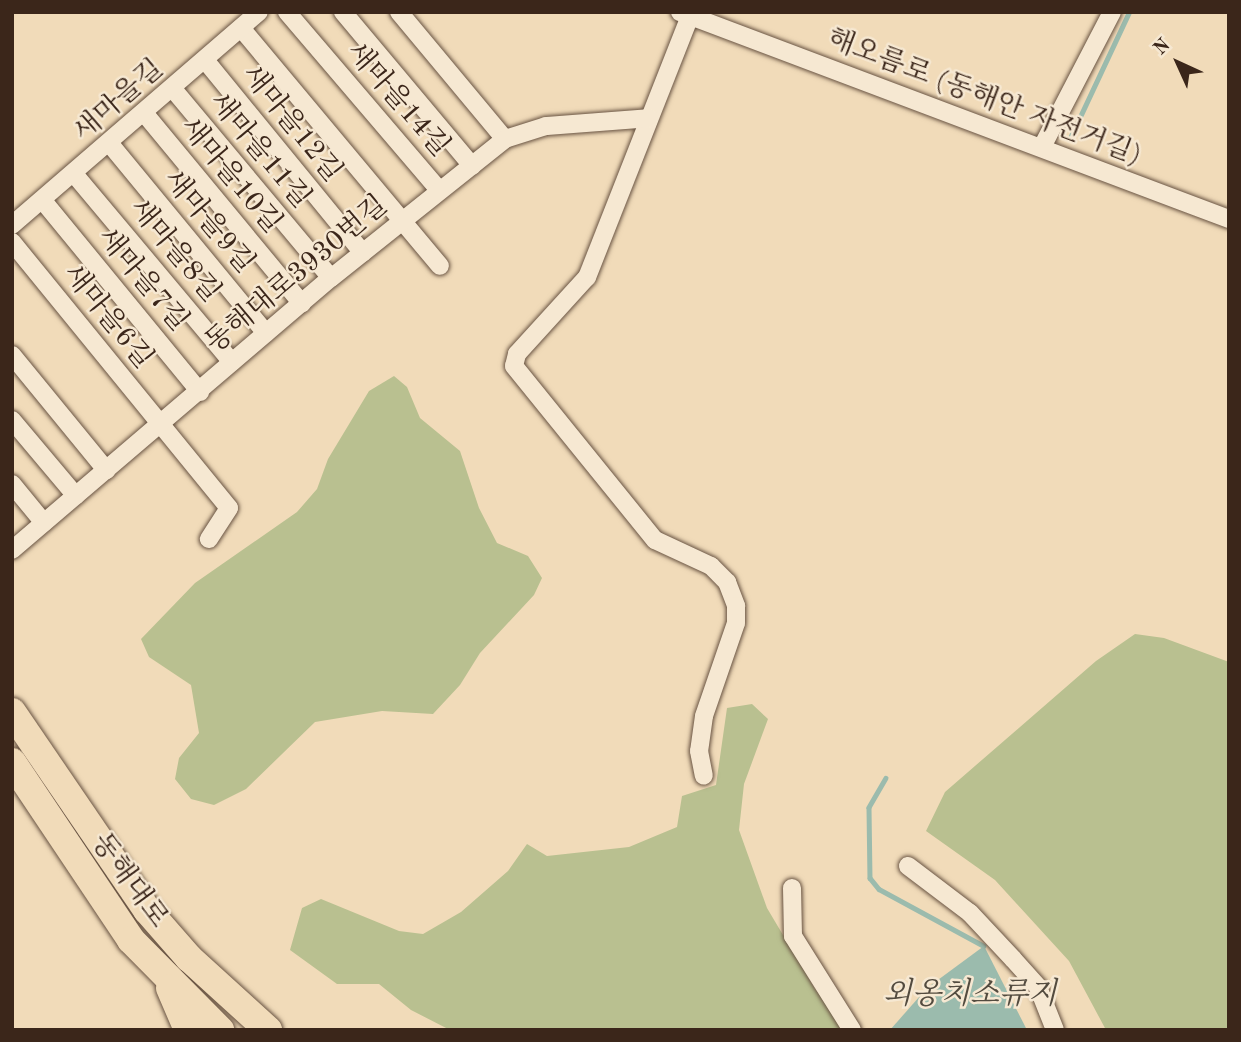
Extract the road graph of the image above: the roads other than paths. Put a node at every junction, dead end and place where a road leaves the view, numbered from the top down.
1 (258, 12) edge
2 (287, 12) edge
3 (343, 12) edge
4 (399, 12) edge
5 (1112, 12) edge
6 (685, 14) edge
7 (241, 28) junction
8 (205, 60) junction
9 (173, 89) junction
10 (145, 114) junction
11 (649, 118) junction
12 (505, 139) junction
13 (110, 144) junction
14 (1042, 147) junction
15 (472, 166) junction
16 (75, 175) junction
17 (440, 191) junction
18 (44, 202) junction
19 (1229, 219) edge
20 (402, 220) junction
21 (12, 225) edge
22 (12, 242) edge
23 (363, 253) junction
24 (440, 266) dead end
25 (331, 278) junction
26 (302, 304) junction
27 (266, 333) junction
28 (12, 355) edge
29 (232, 362) junction
30 (200, 392) junction
31 (12, 420) edge
32 (162, 425) junction
33 (106, 470) junction
34 (12, 484) edge
35 (76, 496) junction
36 (44, 523) junction
37 (209, 539) dead end
38 (12, 550) edge
39 (12, 712) edge
40 (13, 766) edge
41 (704, 776) dead end
42 (908, 866) dead end
43 (792, 888) dead end
44 (166, 979) junction
45 (188, 1030) edge
46 (220, 1030) edge
47 (268, 1030) edge
48 (852, 1030) edge
49 (1055, 1030) edge

1 - 7 street, 새마을길
2 - 17 street, 새마을14길
3 - 15 street
4 - 12 street
5 - 14 street
6 - 11 street
6 - 14 street, 해오름로 (동해안 자전거길)
7 - 8 street, 새마을길
7 - 20 street
8 - 9 street, 새마을길
8 - 23 street, 새마을12길
9 - 10 street, 새마을길
9 - 25 street, 새마을11길
10 - 13 street, 새마을길
10 - 26 street, 새마을10길
11 - 12 street, 동해대로3930번길
11 - 41 street
12 - 15 street, 동해대로3930번길
13 - 16 street, 새마을길
13 - 27 street, 새마을9길
14 - 19 street, 해오름로 (동해안 자전거길)
15 - 17 street, 동해대로3930번길
16 - 18 street, 새마을길
16 - 29 street, 새마을8길
17 - 20 street, 동해대로3930번길
18 - 21 street, 새마을길
18 - 30 street, 새마을7길
20 - 23 street, 동해대로3930번길
20 - 24 street
22 - 32 street, 새마을6길
23 - 25 street, 동해대로3930번길
25 - 26 street, 동해대로3930번길
26 - 27 street, 동해대로3930번길
27 - 29 street, 동해대로3930번길
28 - 33 street
29 - 30 street, 동해대로3930번길
30 - 32 street, 동해대로3930번길
31 - 35 street
32 - 33 street, 동해대로3930번길
32 - 37 street, 새마을6길
33 - 35 street, 동해대로3930번길
34 - 36 street
35 - 36 street, 동해대로3930번길
36 - 38 street, 동해대로3930번길
39 - 47 main road, 동해대로
40 - 44 main road, 동해대로
42 - 49 street
43 - 48 street
44 - 45 main road
44 - 46 main road, 동해대로

